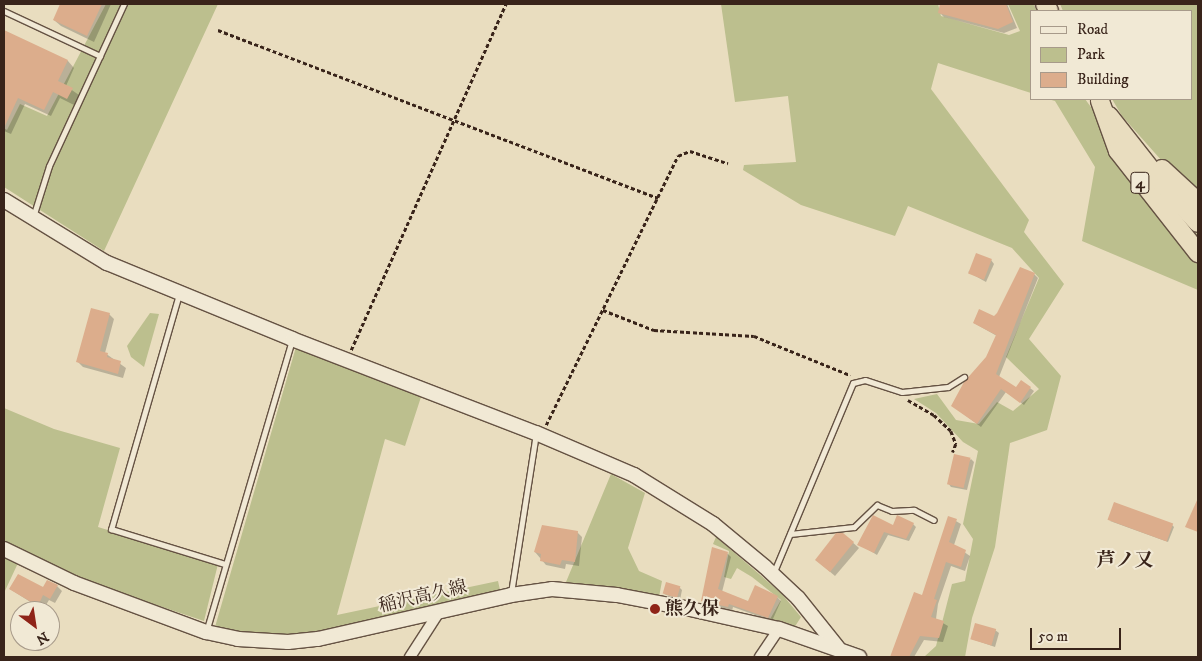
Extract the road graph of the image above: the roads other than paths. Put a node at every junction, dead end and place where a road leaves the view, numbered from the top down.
1 (124, 4) edge
2 (4, 11) edge
3 (100, 56) junction
4 (1099, 100) edge
5 (1112, 119) junction
6 (4, 200) edge
7 (1198, 202) edge
8 (32, 220) junction
9 (1198, 223) edge
10 (1198, 253) edge
11 (180, 293) junction
12 (292, 339) junction
13 (964, 377) dead end
14 (539, 434) junction
15 (934, 520) dead end
16 (790, 534) junction
17 (4, 549) edge
18 (225, 564) junction
19 (773, 574) junction
20 (511, 595) junction
21 (439, 612) junction
22 (779, 629) junction
23 (206, 632) junction
24 (838, 648) junction
25 (410, 657) edge
26 (760, 657) edge
27 (860, 657) edge

1 - 3 lane
2 - 3 lane
3 - 8 lane
4 - 5 highway, 4
4 - 10 highway, 4
5 - 7 highway, 4
5 - 9 highway, 4
6 - 8 street
8 - 11 street
11 - 12 street
11 - 18 lane
12 - 14 street
12 - 18 lane
13 - 16 lane
14 - 19 street
14 - 20 lane
15 - 16 lane
16 - 19 lane
17 - 23 street, 稲沢高久線
18 - 23 lane
19 - 24 street
20 - 21 street, 稲沢高久線
20 - 22 street, 稲沢高久線
21 - 23 street, 稲沢高久線
21 - 25 street
22 - 24 street, 稲沢高久線
22 - 26 street
24 - 27 street, 稲沢高久線

